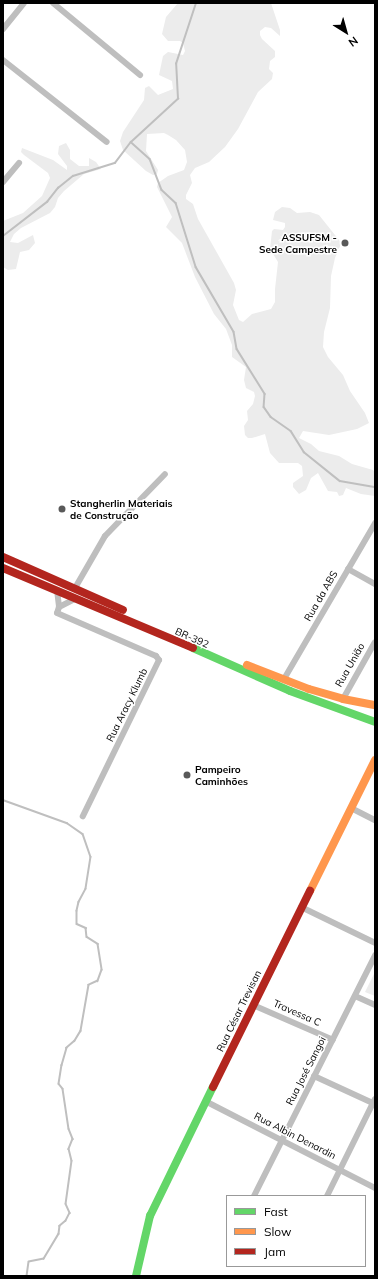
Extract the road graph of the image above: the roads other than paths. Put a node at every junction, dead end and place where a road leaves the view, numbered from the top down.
1 (24, 3) edge
2 (53, 3) edge
3 (3, 29) edge
4 (3, 60) edge
5 (140, 75) dead end
6 (106, 142) dead end
7 (19, 163) dead end
8 (3, 182) edge
9 (165, 474) dead end
10 (375, 523) edge
11 (3, 557) edge
12 (3, 568) edge
13 (348, 570) junction
14 (375, 584) edge
15 (75, 588) junction
16 (57, 590) junction
17 (77, 598) junction
18 (58, 610) junction
19 (375, 642) edge
20 (284, 679) junction
21 (342, 699) junction
22 (375, 705) edge
23 (375, 722) edge
24 (375, 760) edge
25 (351, 808) junction
26 (83, 816) dead end
27 (375, 820) edge
28 (302, 907) junction
29 (375, 943) edge
30 (375, 955) edge
31 (355, 996) junction
32 (253, 1005) junction
33 (375, 1005) edge
34 (332, 1040) junction
35 (314, 1076) junction
36 (206, 1102) junction
37 (374, 1102) edge
38 (282, 1140) junction
39 (340, 1170) junction
40 (375, 1188) edge
41 (254, 1195) edge
42 (328, 1195) edge
43 (136, 1276) edge

1 - 3 street
2 - 5 street
4 - 6 street
7 - 8 street
9 - 15 street
10 - 13 street, Rua da ABS
11 - 15 main road, BR-392
12 - 16 main road, BR-392
13 - 14 street
13 - 20 street, Rua da ABS
15 - 20 main road, BR-392
16 - 17 main road, BR-392
16 - 18 street
17 - 18 street
17 - 23 main road, BR-392
18 - 26 street, Rua Aracy Klumb
19 - 21 street, Rua União
20 - 21 main road, BR-392
21 - 22 main road, BR-392
24 - 25 main road, Rua César Trevisan
25 - 27 street
25 - 28 main road, Rua César Trevisan
28 - 29 street
28 - 32 main road, Rua César Trevisan
30 - 31 street, Rua José Sangoi
31 - 33 street
31 - 34 street, Rua José Sangoi
32 - 34 street, Travessa C
32 - 36 main road, Rua César Trevisan
34 - 35 street, Rua José Sangoi
35 - 37 street
35 - 38 street, Rua José Sangoi
36 - 38 street, Rua Albin Denardin
36 - 43 main road, Rua César Trevisan
37 - 39 street
38 - 39 street, Rua Albin Denardin
38 - 41 street, Rua José Sangoi
39 - 40 street, Rua Albin Denardin
39 - 42 street

